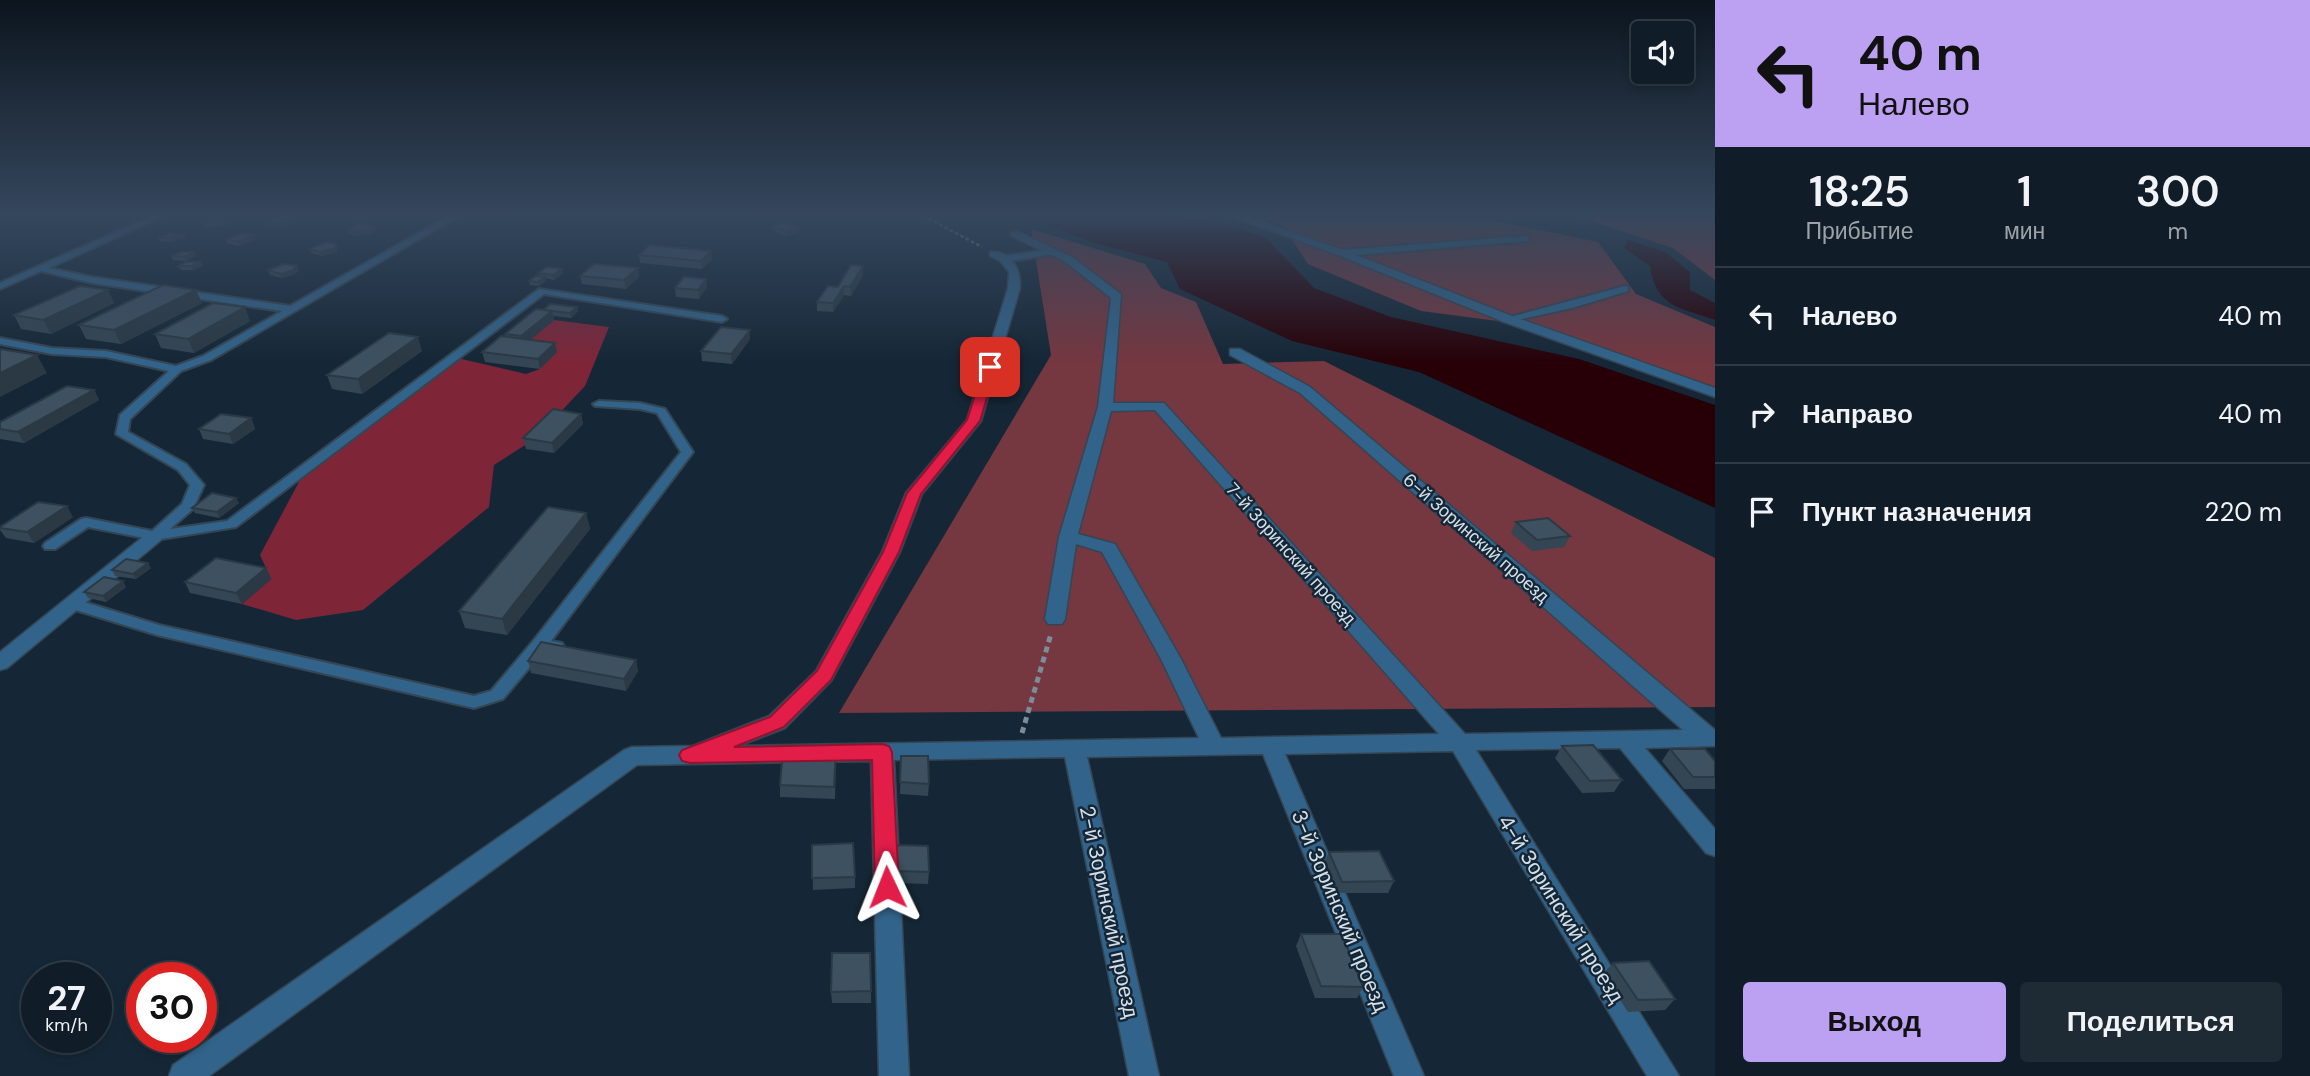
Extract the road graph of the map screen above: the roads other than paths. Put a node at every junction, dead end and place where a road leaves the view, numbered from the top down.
1 (57, 263) edge
2 (371, 263) edge
3 (1006, 263) edge
4 (1073, 263) edge
5 (1368, 263) edge
6 (44, 269) junction
7 (0, 286) edge
8 (1625, 289) dead end
9 (290, 309) junction
10 (722, 319) dead end
11 (1508, 319) junction
12 (0, 341) edge
13 (1236, 352) dead end
14 (177, 369) junction
15 (1715, 393) edge
16 (599, 404) dead end
17 (1105, 407) junction
18 (155, 536) junction
19 (1068, 537) junction
20 (50, 546) dead end
21 (71, 603) junction
22 (1055, 619) road end
23 (540, 644) junction
24 (567, 649) edge
25 (0, 663) edge
26 (1711, 738) edge
27 (1626, 740) junction
28 (1458, 743) junction
29 (1271, 746) junction
30 (1215, 747) junction
31 (1074, 749) junction
32 (882, 752) junction
33 (690, 755) junction
34 (1715, 846) edge
35 (184, 1076) edge
36 (894, 1076) edge
37 (1144, 1076) edge
38 (1409, 1076) edge
39 (1664, 1076) edge

1 - 6 lane
2 - 9 lane
3 - 33 street
4 - 17 street
5 - 11 street
6 - 7 lane
6 - 9 lane
8 - 11 lane
9 - 14 lane
10 - 18 lane
11 - 15 street
12 - 14 lane
13 - 26 street, 6-й Зоринский проезд
14 - 18 lane
16 - 23 lane
17 - 19 street
17 - 28 street, 7-й Зоринский проезд
18 - 20 lane
18 - 21 street
19 - 22 street
19 - 30 street
21 - 23 lane
21 - 25 street
23 - 24 lane
26 - 27 street
27 - 28 street
27 - 34 street
28 - 29 street
28 - 39 street, 4-й Зоринский проезд
29 - 30 street
29 - 38 street, 3-й Зоринский проезд
30 - 31 street
31 - 32 street
31 - 37 street, 2-й Зоринский проезд
32 - 33 street
32 - 36 street
33 - 35 street

